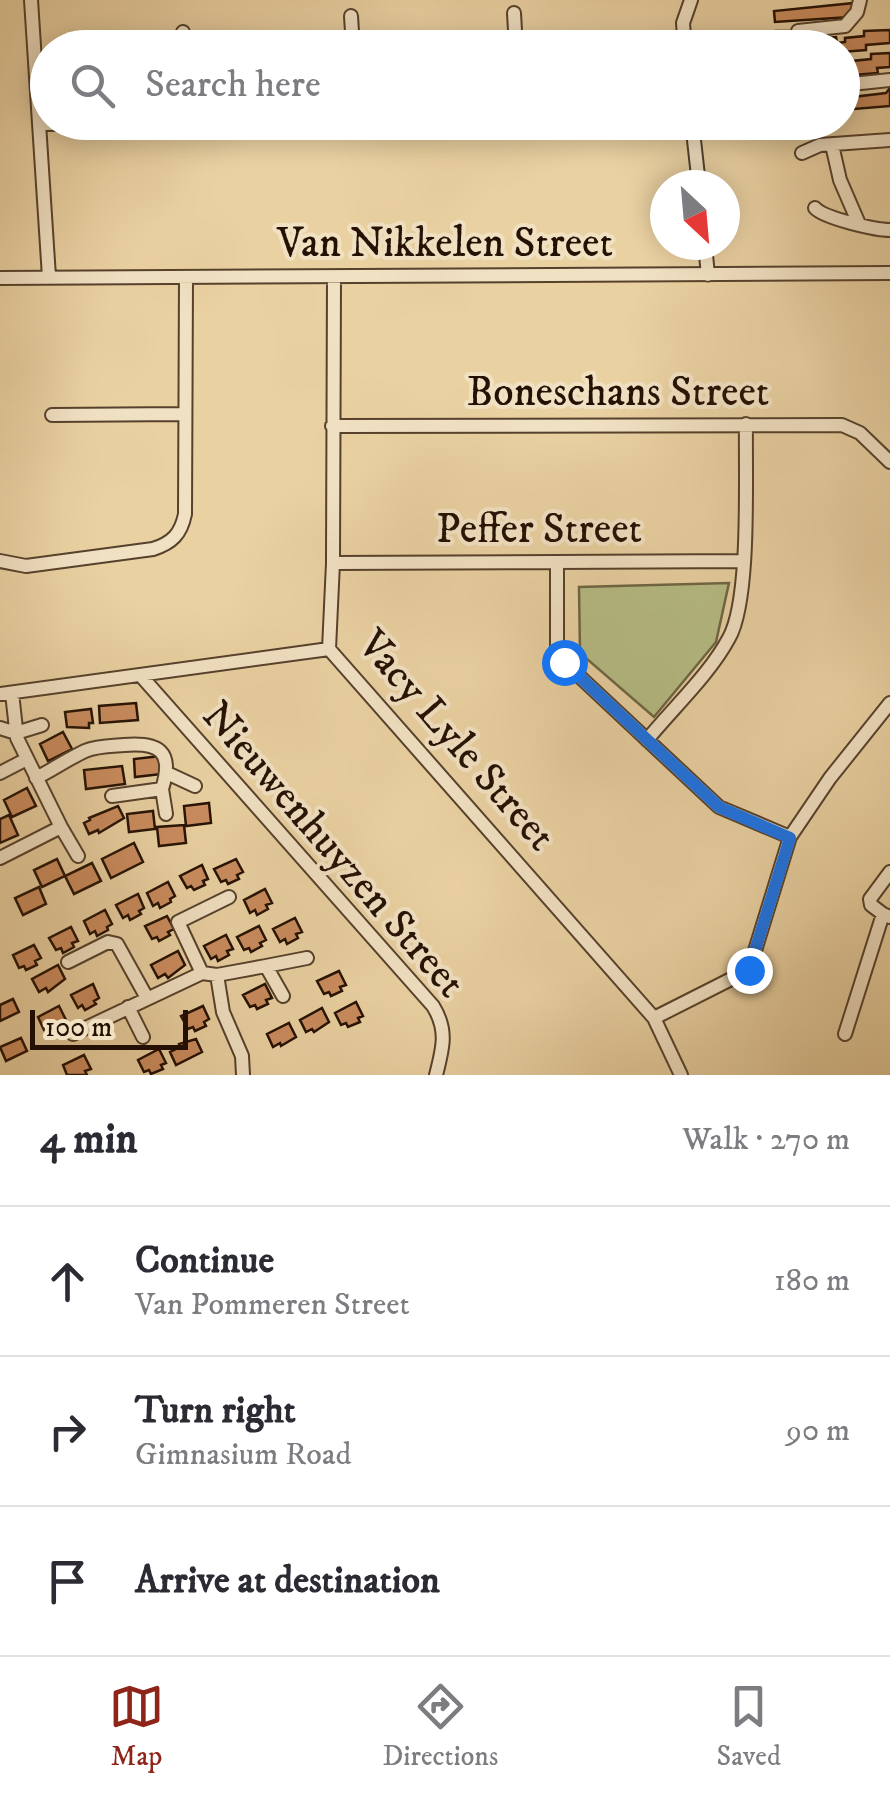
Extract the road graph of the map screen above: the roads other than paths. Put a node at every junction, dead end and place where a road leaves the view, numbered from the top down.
1 (31, 0) edge
2 (692, 0) edge
3 (860, 0) edge
4 (514, 12) dead end
5 (351, 16) dead end
6 (33, 30) edge
7 (352, 30) edge
8 (515, 30) edge
9 (684, 30) edge
10 (798, 30) dead end
11 (890, 80) edge
12 (860, 83) edge
13 (41, 140) edge
14 (694, 140) edge
15 (890, 140) edge
16 (832, 144) junction
17 (802, 154) dead end
18 (697, 170) edge
19 (815, 208) dead end
20 (859, 224) junction
21 (890, 230) edge
22 (706, 260) edge
23 (890, 273) edge
24 (708, 275) junction
25 (48, 277) junction
26 (186, 277) junction
27 (0, 278) edge
28 (334, 278) junction
29 (52, 414) dead end
30 (184, 414) junction
31 (746, 424) junction
32 (332, 426) junction
33 (890, 462) edge
34 (0, 561) edge
35 (744, 561) junction
36 (334, 563) junction
37 (558, 563) junction
38 (329, 650) junction
39 (142, 677) junction
40 (6, 694) edge
41 (888, 712) edge
42 (42, 724) dead end
43 (0, 728) edge
44 (16, 733) junction
45 (647, 740) junction
46 (26, 760) junction
47 (0, 773) edge
48 (167, 773) junction
49 (36, 778) junction
50 (195, 786) dead end
51 (162, 789) junction
52 (112, 796) dead end
53 (166, 814) dead end
54 (62, 827) junction
55 (790, 838) junction
56 (78, 856) dead end
57 (0, 858) edge
58 (890, 872) edge
59 (228, 896) dead end
60 (887, 916) edge
61 (306, 958) dead end
62 (68, 962) dead end
63 (266, 966) junction
64 (202, 973) junction
65 (217, 975) junction
66 (283, 996) dead end
67 (147, 998) junction
68 (128, 1008) junction
69 (654, 1018) junction
70 (73, 1034) dead end
71 (846, 1034) dead end
72 (142, 1037) dead end
73 (243, 1075) edge
74 (436, 1075) edge
75 (681, 1075) edge

1 - 6 street
2 - 9 street
3 - 10 street
4 - 8 street
5 - 7 street
11 - 12 street
13 - 25 street
14 - 18 street
15 - 16 street
16 - 17 street
16 - 20 street
19 - 20 street
20 - 21 street
22 - 24 street
23 - 24 street, Van Nikkelen Street
24 - 28 street, Van Nikkelen Street
25 - 26 street, Van Nikkelen Street
25 - 27 street, Van Nikkelen Street
26 - 28 street, Van Nikkelen Street
26 - 30 street
28 - 32 street, Vacy Lyle Street
29 - 30 street
30 - 34 street
31 - 32 street, Boneschans Street
31 - 33 street, Boneschans Street
31 - 35 street
32 - 36 street, Vacy Lyle Street
35 - 37 street, Peffer Street
35 - 45 street
36 - 37 street, Peffer Street
36 - 38 street, Vacy Lyle Street
37 - 45 street
38 - 39 street
38 - 69 street, Vacy Lyle Street
39 - 40 street
39 - 74 street, Nieuwenhuyzen Street
40 - 44 street
41 - 55 street
42 - 44 street
43 - 44 street
44 - 46 street
45 - 55 street
46 - 47 street
46 - 49 street
48 - 49 street
48 - 50 street
48 - 51 street
49 - 54 street
51 - 52 street
51 - 53 street
54 - 56 street
54 - 57 street
55 - 69 street
58 - 60 street
59 - 64 street
60 - 71 street
61 - 63 street
62 - 67 street
63 - 65 street
63 - 66 street
64 - 65 street
64 - 67 street
65 - 73 street
67 - 68 street
68 - 70 street
68 - 72 street
69 - 75 street, Vacy Lyle Street

